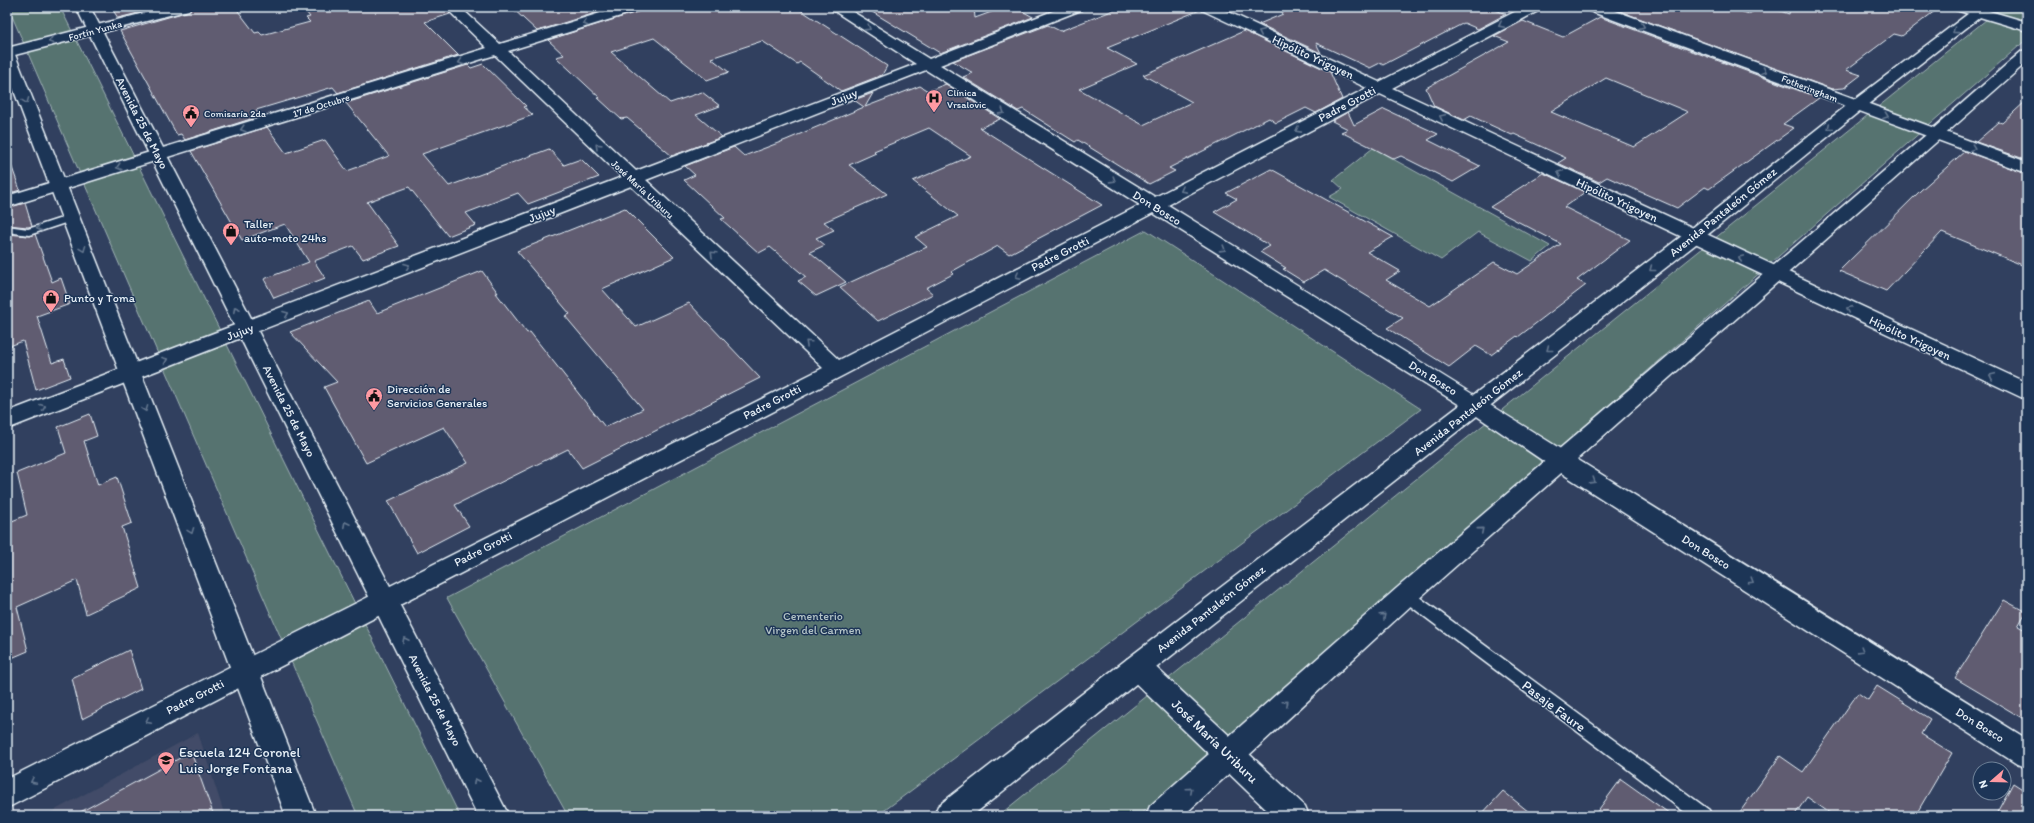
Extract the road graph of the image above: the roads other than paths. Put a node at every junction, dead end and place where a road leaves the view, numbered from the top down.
1 (83, 7) edge
2 (184, 7) edge
3 (452, 7) edge
4 (635, 7) edge
5 (835, 7) edge
6 (1076, 7) edge
7 (1207, 7) edge
8 (1535, 7) edge
9 (1592, 7) edge
10 (1976, 9) edge
11 (2027, 27) edge
12 (95, 30) junction
13 (498, 50) junction
14 (7, 53) edge
15 (2027, 54) edge
16 (927, 65) junction
17 (1379, 88) junction
18 (1856, 106) junction
19 (1937, 135) junction
20 (158, 156) junction
21 (2027, 168) edge
22 (632, 179) junction
23 (59, 186) junction
24 (7, 202) edge
25 (1154, 206) junction
26 (71, 218) junction
27 (7, 229) edge
28 (1694, 236) junction
29 (1776, 275) junction
30 (247, 329) junction
31 (836, 370) junction
32 (131, 373) junction
33 (2027, 392) edge
34 (1476, 405) junction
35 (7, 421) edge
36 (1560, 461) junction
37 (1406, 595) junction
38 (384, 600) junction
39 (1137, 667) junction
40 (245, 671) junction
41 (1229, 755) junction
42 (2027, 755) edge
43 (7, 794) edge
44 (301, 816) edge
45 (494, 816) edge
46 (950, 816) edge
47 (1161, 816) edge
48 (1294, 816) edge
49 (1703, 816) edge

1 - 12 street, Avenida 25 de Mayo
2 - 12 street, Fortín Yunka
3 - 13 street, José María Uriburu
4 -> 13 street, 17 de Octubre
5 -> 16 street, Don Bosco
6 - 16 street, Jujuy
17 -> 7 street, Hipólito Yrigoyen
8 -> 17 street, Padre Grotti
9 -> 18 street, Fotheringham
10 - 11 street
10 -> 18 street, Avenida Pantaleón Gómez
12 -> 14 street, Fortín Yunka
12 - 20 street, Avenida 25 de Mayo
13 -> 20 street, 17 de Octubre
22 -> 13 street, José María Uriburu
14 -> 23 street
15 - 19 street
16 - 22 street, Jujuy
16 -> 25 street, Don Bosco
17 -> 25 street, Padre Grotti
28 -> 17 street, Hipólito Yrigoyen
18 -> 19 street, Fotheringham
18 -> 28 street, Avenida Pantaleón Gómez
19 -> 21 street, Fotheringham
19 - 29 street
20 -> 23 street, 17 de Octubre
30 -> 20 street, Avenida 25 de Mayo
30 -> 22 street, Jujuy
31 -> 22 street, José María Uriburu
23 - 24 street, 17 de Octubre
23 - 26 street
25 -> 31 street, Padre Grotti
25 -> 34 street, Don Bosco
26 -> 27 lane
26 -> 32 street
29 -> 28 street, Hipólito Yrigoyen
28 -> 34 street, Avenida Pantaleón Gómez
33 -> 29 street, Hipólito Yrigoyen
29 - 36 street
32 -> 30 street, Jujuy
38 -> 30 street, Avenida 25 de Mayo
31 - 38 street, Padre Grotti
35 -> 32 street, Jujuy
32 -> 40 street
34 - 36 street, Don Bosco
34 - 39 street, Avenida Pantaleón Gómez
37 -> 36 street
36 -> 42 street, Don Bosco
41 -> 37 street
37 - 49 lane, Pasaje Faure
38 - 40 street, Padre Grotti
45 -> 38 street, Avenida 25 de Mayo
39 - 41 street, José María Uriburu
39 - 46 street, Avenida Pantaleón Gómez
40 -> 43 street, Padre Grotti
40 - 44 street
47 -> 41 street
41 - 48 street, José María Uriburu

